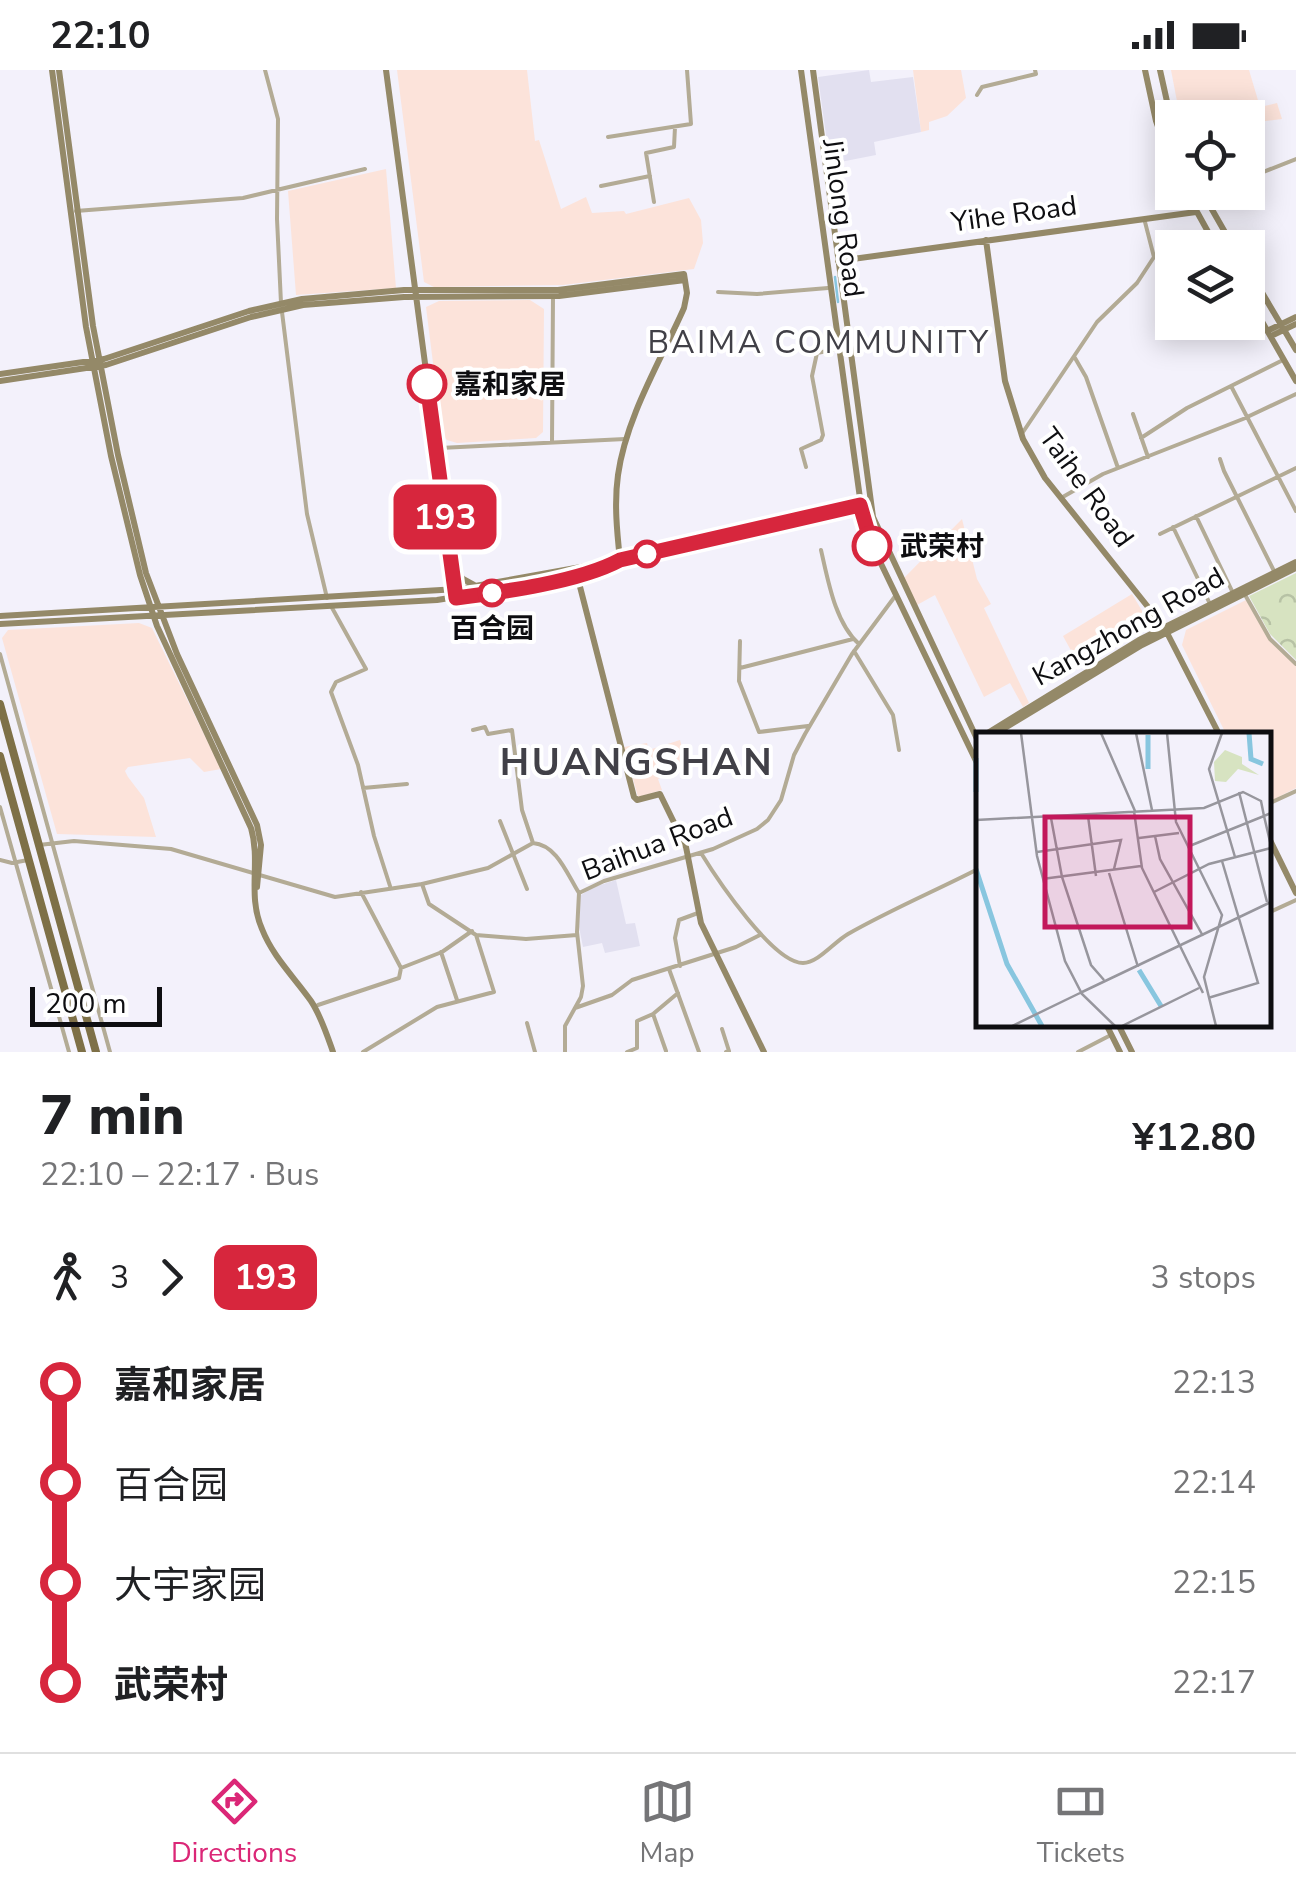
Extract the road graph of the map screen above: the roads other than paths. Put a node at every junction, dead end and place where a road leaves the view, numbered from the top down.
1 (56, 70) edge
2 (265, 70) edge
3 (388, 70) edge
4 (687, 70) edge
5 (801, 70) edge
6 (812, 70) edge
7 (1035, 70) edge
8 (1145, 70) edge
9 (1160, 70) edge
10 (977, 95) dead end
11 (1167, 100) edge
12 (1155, 114) edge
13 (675, 126) junction
14 (608, 138) dead end
15 (1296, 159) edge
16 (364, 169) dead end
17 (1265, 171) edge
18 (650, 176) junction
19 (601, 186) dead end
20 (277, 190) junction
21 (654, 202) dead end
22 (76, 211) junction
23 (1196, 212) joint
24 (1144, 217) junction
25 (1206, 230) edge
26 (986, 240) junction
27 (838, 261) junction
28 (685, 277) junction
29 (831, 288) junction
30 (718, 292) dead end
31 (418, 293) junction
32 (553, 296) junction
33 (1265, 298) edge
34 (282, 306) junction
35 (1296, 320) edge
36 (1265, 326) edge
37 (1282, 326) junction
38 (1269, 333) junction
39 (840, 348) junction
40 (1296, 350) edge
41 (1075, 358) junction
42 (1284, 360) junction
43 (96, 364) junction
44 (0, 378) edge
45 (1296, 382) edge
46 (1232, 386) junction
47 (1296, 394) edge
48 (1133, 414) dead end
49 (1246, 418) junction
50 (1021, 435) junction
51 (1141, 438) junction
52 (628, 439) junction
53 (552, 443) junction
54 (440, 448) junction
55 (1148, 457) junction
56 (1220, 459) dead end
57 (806, 467) dead end
58 (1118, 468) junction
59 (1296, 468) edge
60 (1279, 476) junction
61 (1236, 497) junction
62 (1061, 498) junction
63 (860, 505) junction
64 (1296, 511) edge
65 (1196, 516) junction
66 (1173, 527) junction
67 (1160, 534) dead end
68 (821, 550) dead end
69 (620, 560) junction
70 (1296, 565) edge
71 (454, 570) junction
72 (1274, 572) junction
73 (577, 575) junction
74 (480, 586) junction
75 (144, 587) junction
76 (436, 592) junction
77 (1244, 592) junction
78 (1233, 593) junction
79 (457, 594) junction
80 (896, 596) junction
81 (154, 598) junction
82 (329, 602) junction
83 (1210, 604) junction
84 (172, 607) junction
85 (130, 609) junction
86 (155, 612) junction
87 (178, 614) junction
88 (0, 616) edge
89 (137, 617) junction
90 (0, 624) edge
91 (161, 627) junction
92 (1165, 629) junction
93 (854, 639) junction
94 (740, 642) dead end
95 (860, 644) junction
96 (854, 651) junction
97 (0, 654) edge
98 (1296, 664) edge
99 (740, 668) junction
100 (0, 704) edge
101 (810, 726) junction
102 (473, 730) dead end
103 (989, 732) edge
104 (998, 732) edge
105 (1218, 732) edge
106 (976, 736) edge
107 (899, 750) dead end
108 (0, 756) edge
109 (976, 761) edge
110 (406, 784) dead end
111 (363, 788) junction
112 (1296, 791) edge
113 (1271, 803) edge
114 (0, 807) edge
115 (500, 821) dead end
116 (52, 842) junction
117 (1271, 842) edge
118 (532, 843) junction
119 (39, 845) junction
120 (702, 853) junction
121 (512, 854) junction
122 (688, 857) junction
123 (0, 860) edge
124 (28, 860) junction
125 (16, 862) junction
126 (976, 870) edge
127 (256, 874) junction
128 (422, 884) junction
129 (390, 888) junction
130 (527, 889) dead end
131 (362, 892) junction
132 (579, 893) junction
133 (1296, 896) edge
134 (1271, 911) edge
135 (698, 913) junction
136 (474, 933) junction
137 (760, 934) junction
138 (577, 935) junction
139 (441, 952) junction
140 (717, 954) junction
141 (680, 966) junction
142 (402, 968) junction
143 (668, 970) junction
144 (678, 993) junction
145 (457, 1002) junction
146 (318, 1005) junction
147 (574, 1008) junction
148 (653, 1014) junction
149 (526, 1023) dead end
150 (1108, 1027) edge
151 (1120, 1027) edge
152 (722, 1030) dead end
153 (1112, 1035) junction
154 (666, 1051) edge
155 (69, 1052) edge
156 (82, 1052) edge
157 (96, 1052) edge
158 (110, 1052) edge
159 (335, 1052) edge
160 (363, 1052) edge
161 (534, 1052) edge
162 (565, 1052) edge
163 (628, 1052) edge
164 (699, 1052) edge
165 (726, 1052) edge
166 (764, 1052) edge
167 (1078, 1052) edge
168 (1120, 1052) edge
169 (1132, 1052) edge

1 - 22 street
1 - 43 street
2 - 20 street
3 - 31 street
4 - 13 street
5 - 29 street, Jinlong Road
6 - 27 street
7 - 10 street
8 - 12 street
9 - 11 street
13 - 14 street
13 - 18 street
15 - 17 street
16 - 20 street
18 - 19 street
18 - 21 street
20 - 22 street
20 - 34 street
22 - 43 street
23 - 24 street, Yihe Road
23 - 25 street
24 - 26 street, Yihe Road
24 - 41 street
26 - 27 street, Yihe Road
26 - 50 street, Taihe Road
27 - 106 street
28 - 31 street
28 - 32 street
28 - 52 street
29 - 30 street
29 - 39 street, Jinlong Road
31 - 32 street
31 - 34 street
31 - 54 street
31 - 71 street
32 - 53 street
33 - 37 street
34 - 43 street
34 - 82 street
35 - 37 street
36 - 38 street
37 - 38 street
37 - 40 street
38 - 42 street
39 - 57 street
39 - 63 street, Jinlong Road
41 - 50 street
41 - 58 street
42 - 45 street
42 - 46 street
43 - 44 street
43 - 75 street
43 - 81 street
46 - 49 street
46 - 51 street
47 - 49 street
48 - 51 street
49 - 55 street
49 - 60 street
50 - 62 street, Taihe Road
51 - 55 street
52 - 53 street
52 - 69 street
53 - 54 street
54 - 71 street
55 - 58 street
56 - 61 street
58 - 62 street
59 - 60 street
60 - 61 street
60 - 64 street
61 - 65 street
61 - 72 street
62 - 92 street, Taihe Road
63 - 69 street
63 - 80 street, Jinlong Road
65 - 66 street
65 - 78 street
66 - 67 street
66 - 83 street
68 - 93 street
69 - 73 street
69 - 74 street
70 - 72 street, Kangzhong Road
70 - 77 street, Kangzhong Road
71 - 74 street
71 - 76 street
71 - 79 street
72 - 78 street, Kangzhong Road
73 - 79 street
73 - 122 street
74 - 79 street
75 - 85 street
75 - 86 street
76 - 79 street
76 - 82 street
77 - 92 street, Kangzhong Road
77 - 98 street
78 - 83 street, Kangzhong Road
79 - 82 street
80 - 95 street, Baihua Road
80 - 109 street, Jinlong Road
81 - 84 street
81 - 86 street
82 - 84 street
82 - 87 street
82 - 111 street
83 - 92 street, Kangzhong Road
84 - 86 street
85 - 86 street
85 - 88 street
86 - 87 street
86 - 89 street
86 - 91 street
87 - 91 street
89 - 90 street
89 - 91 street
91 - 127 street
92 - 103 street, Kangzhong Road
92 - 104 street, Kangzhong Road
92 - 105 street, Taihe Road
93 - 95 street
93 - 99 street
94 - 99 street
95 - 96 street, Baihua Road
96 - 101 street, Baihua Road
96 - 107 street
97 - 116 street
99 - 101 street
100 - 119 main road
101 - 120 street, Baihua Road
102 - 118 street
108 - 124 main road
110 - 111 street
111 - 129 street
112 - 113 street
114 - 125 street
115 - 121 street
116 - 119 street
116 - 127 street
116 - 158 street
117 - 133 street
118 - 121 street
118 - 132 street
119 - 157 main road
120 - 122 street, Baihua Road
120 - 137 street
121 - 128 street
121 - 130 street
122 - 132 street, Baihua Road
122 - 135 street
123 - 125 street
124 - 125 street
124 - 156 main road
125 - 155 street
126 - 137 street
127 - 131 street
127 - 146 street
127 - 159 street
128 - 129 street
128 - 136 street
129 - 131 street
131 - 142 street
132 - 138 street, Baihua Road
133 - 134 street
135 - 140 street
135 - 141 street
136 - 138 street
136 - 139 street
136 - 145 street
137 - 140 street
138 - 147 street, Baihua Road
139 - 142 street
139 - 145 street
140 - 141 street
140 - 166 street
141 - 143 street
142 - 146 street
143 - 144 street
143 - 147 street
144 - 148 street
144 - 164 street
145 - 160 street
146 - 159 street
147 - 162 street, Baihua Road
148 - 154 street
148 - 163 street
149 - 161 street
150 - 153 street
151 - 169 street
152 - 165 street
153 - 167 street
153 - 168 street

